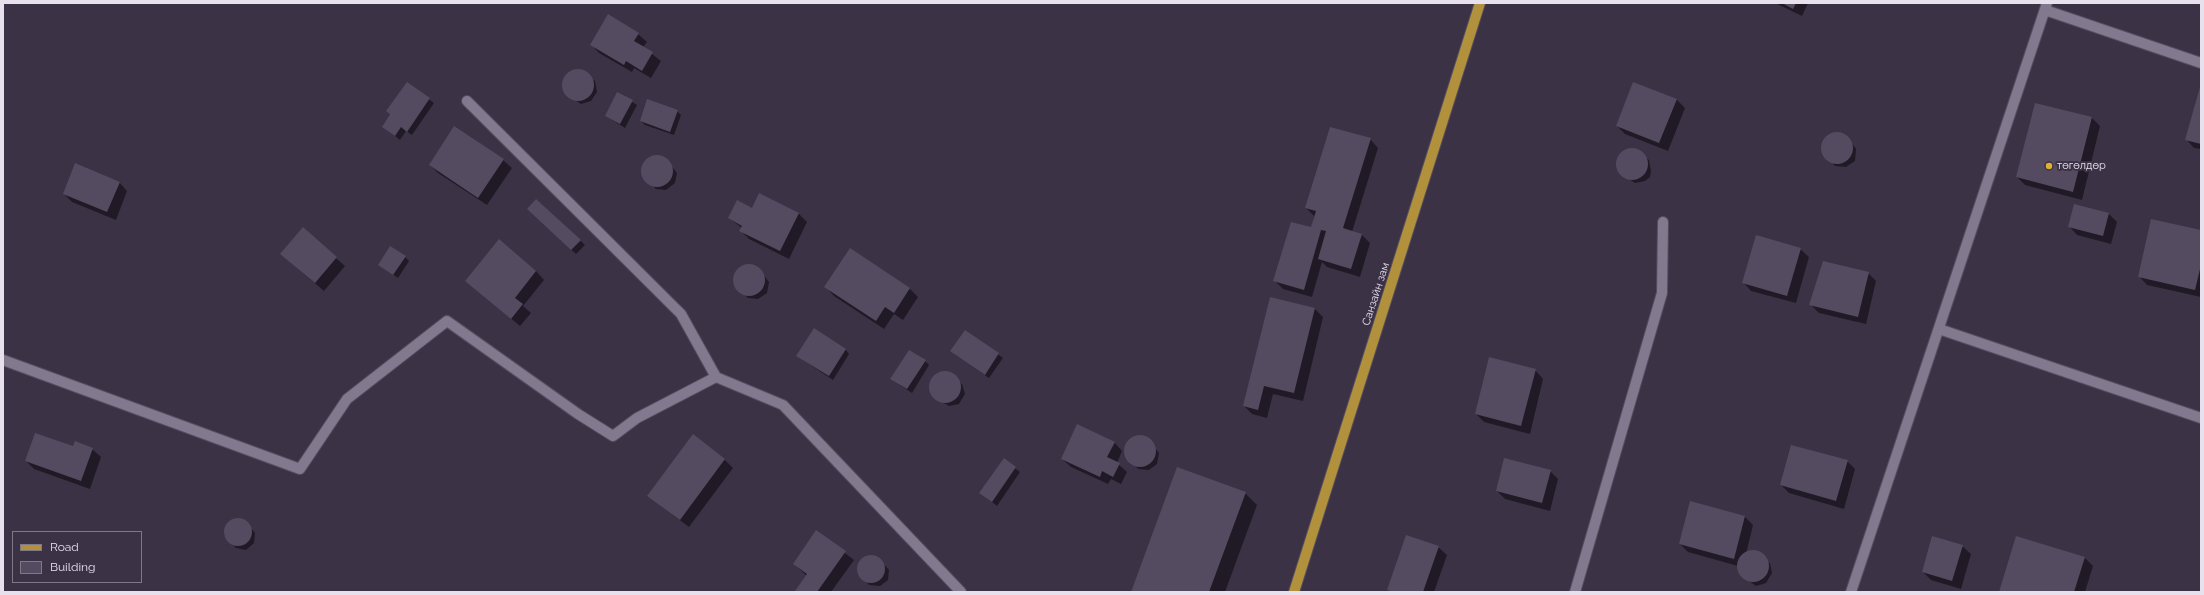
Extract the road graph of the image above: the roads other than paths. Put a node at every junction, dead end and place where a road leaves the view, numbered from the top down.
1 (1480, 3) edge
2 (2046, 6) edge
3 (2201, 64) edge
4 (467, 101) dead end
5 (1663, 222) dead end
6 (1939, 329) junction
7 (3, 360) edge
8 (716, 377) junction
9 (2201, 418) edge
10 (961, 592) edge
11 (1294, 592) edge
12 (1575, 592) edge
13 (1851, 592) edge

1 - 11 main road, Санзайн зам
2 - 3 street
2 - 6 street
4 - 8 street
5 - 12 street
6 - 9 street
6 - 13 street
7 - 8 street
8 - 10 street

